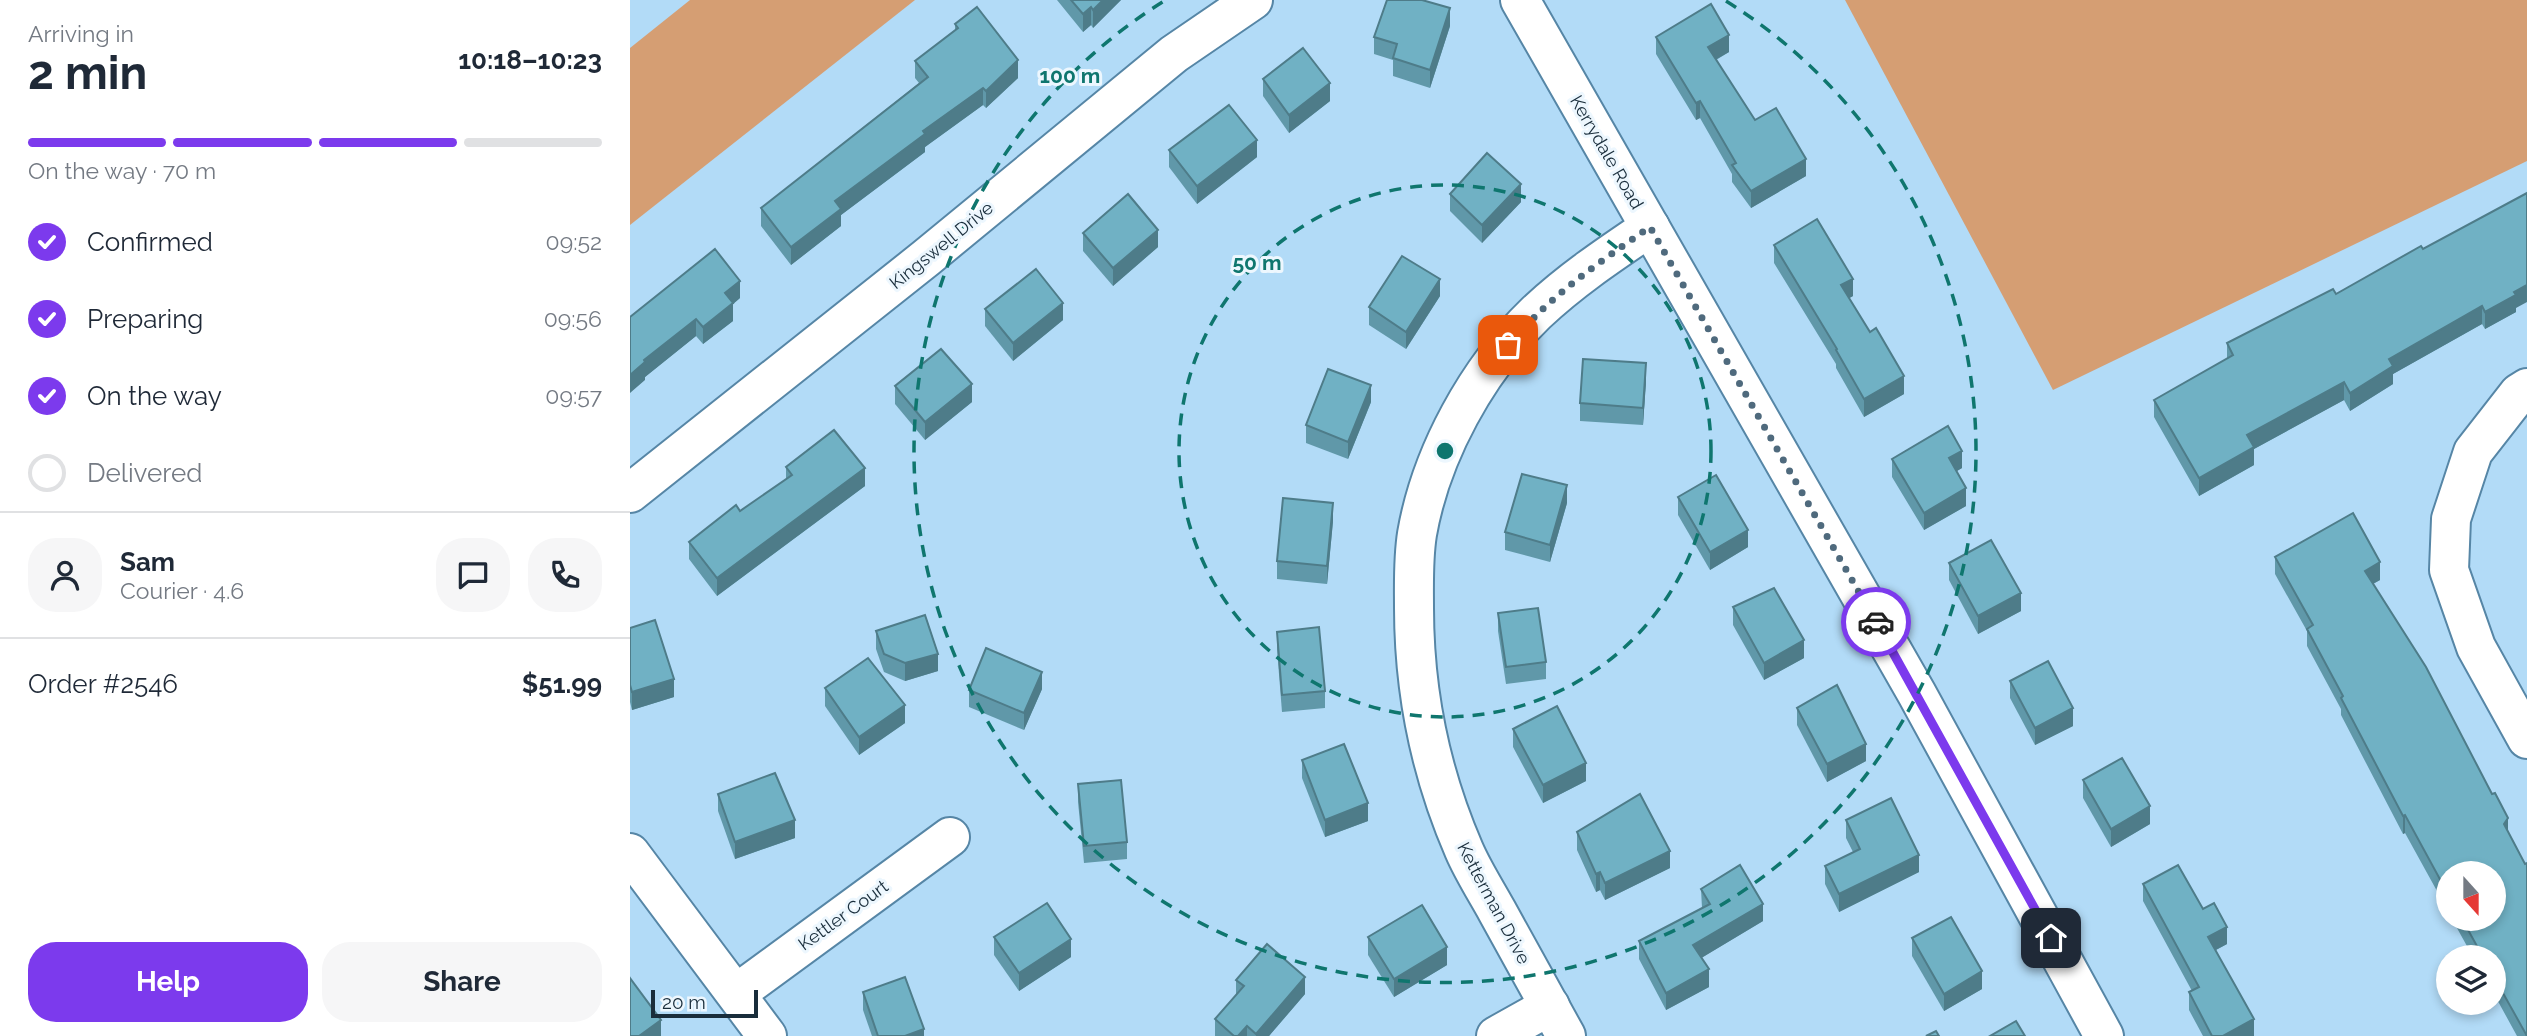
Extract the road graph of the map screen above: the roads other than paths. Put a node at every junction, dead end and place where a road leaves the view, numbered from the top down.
1 (1253, 0) edge
2 (1520, 0) edge
3 (1650, 227) junction
4 (2527, 388) edge
5 (630, 493) edge
6 (2527, 739) edge
7 (950, 837) dead end
8 (630, 853) edge
9 (737, 993) junction
10 (1558, 1021) edge
11 (767, 1036) edge
12 (1496, 1036) edge
13 (2104, 1036) edge

1 - 5 street, Kingswell Drive
2 - 3 street, Kerrydale Road
3 - 10 street, Ketterman Drive
3 - 13 street, Kerrydale Road
4 - 6 street
7 - 9 street, Kettler Court
8 - 9 street
9 - 11 street
10 - 12 street

